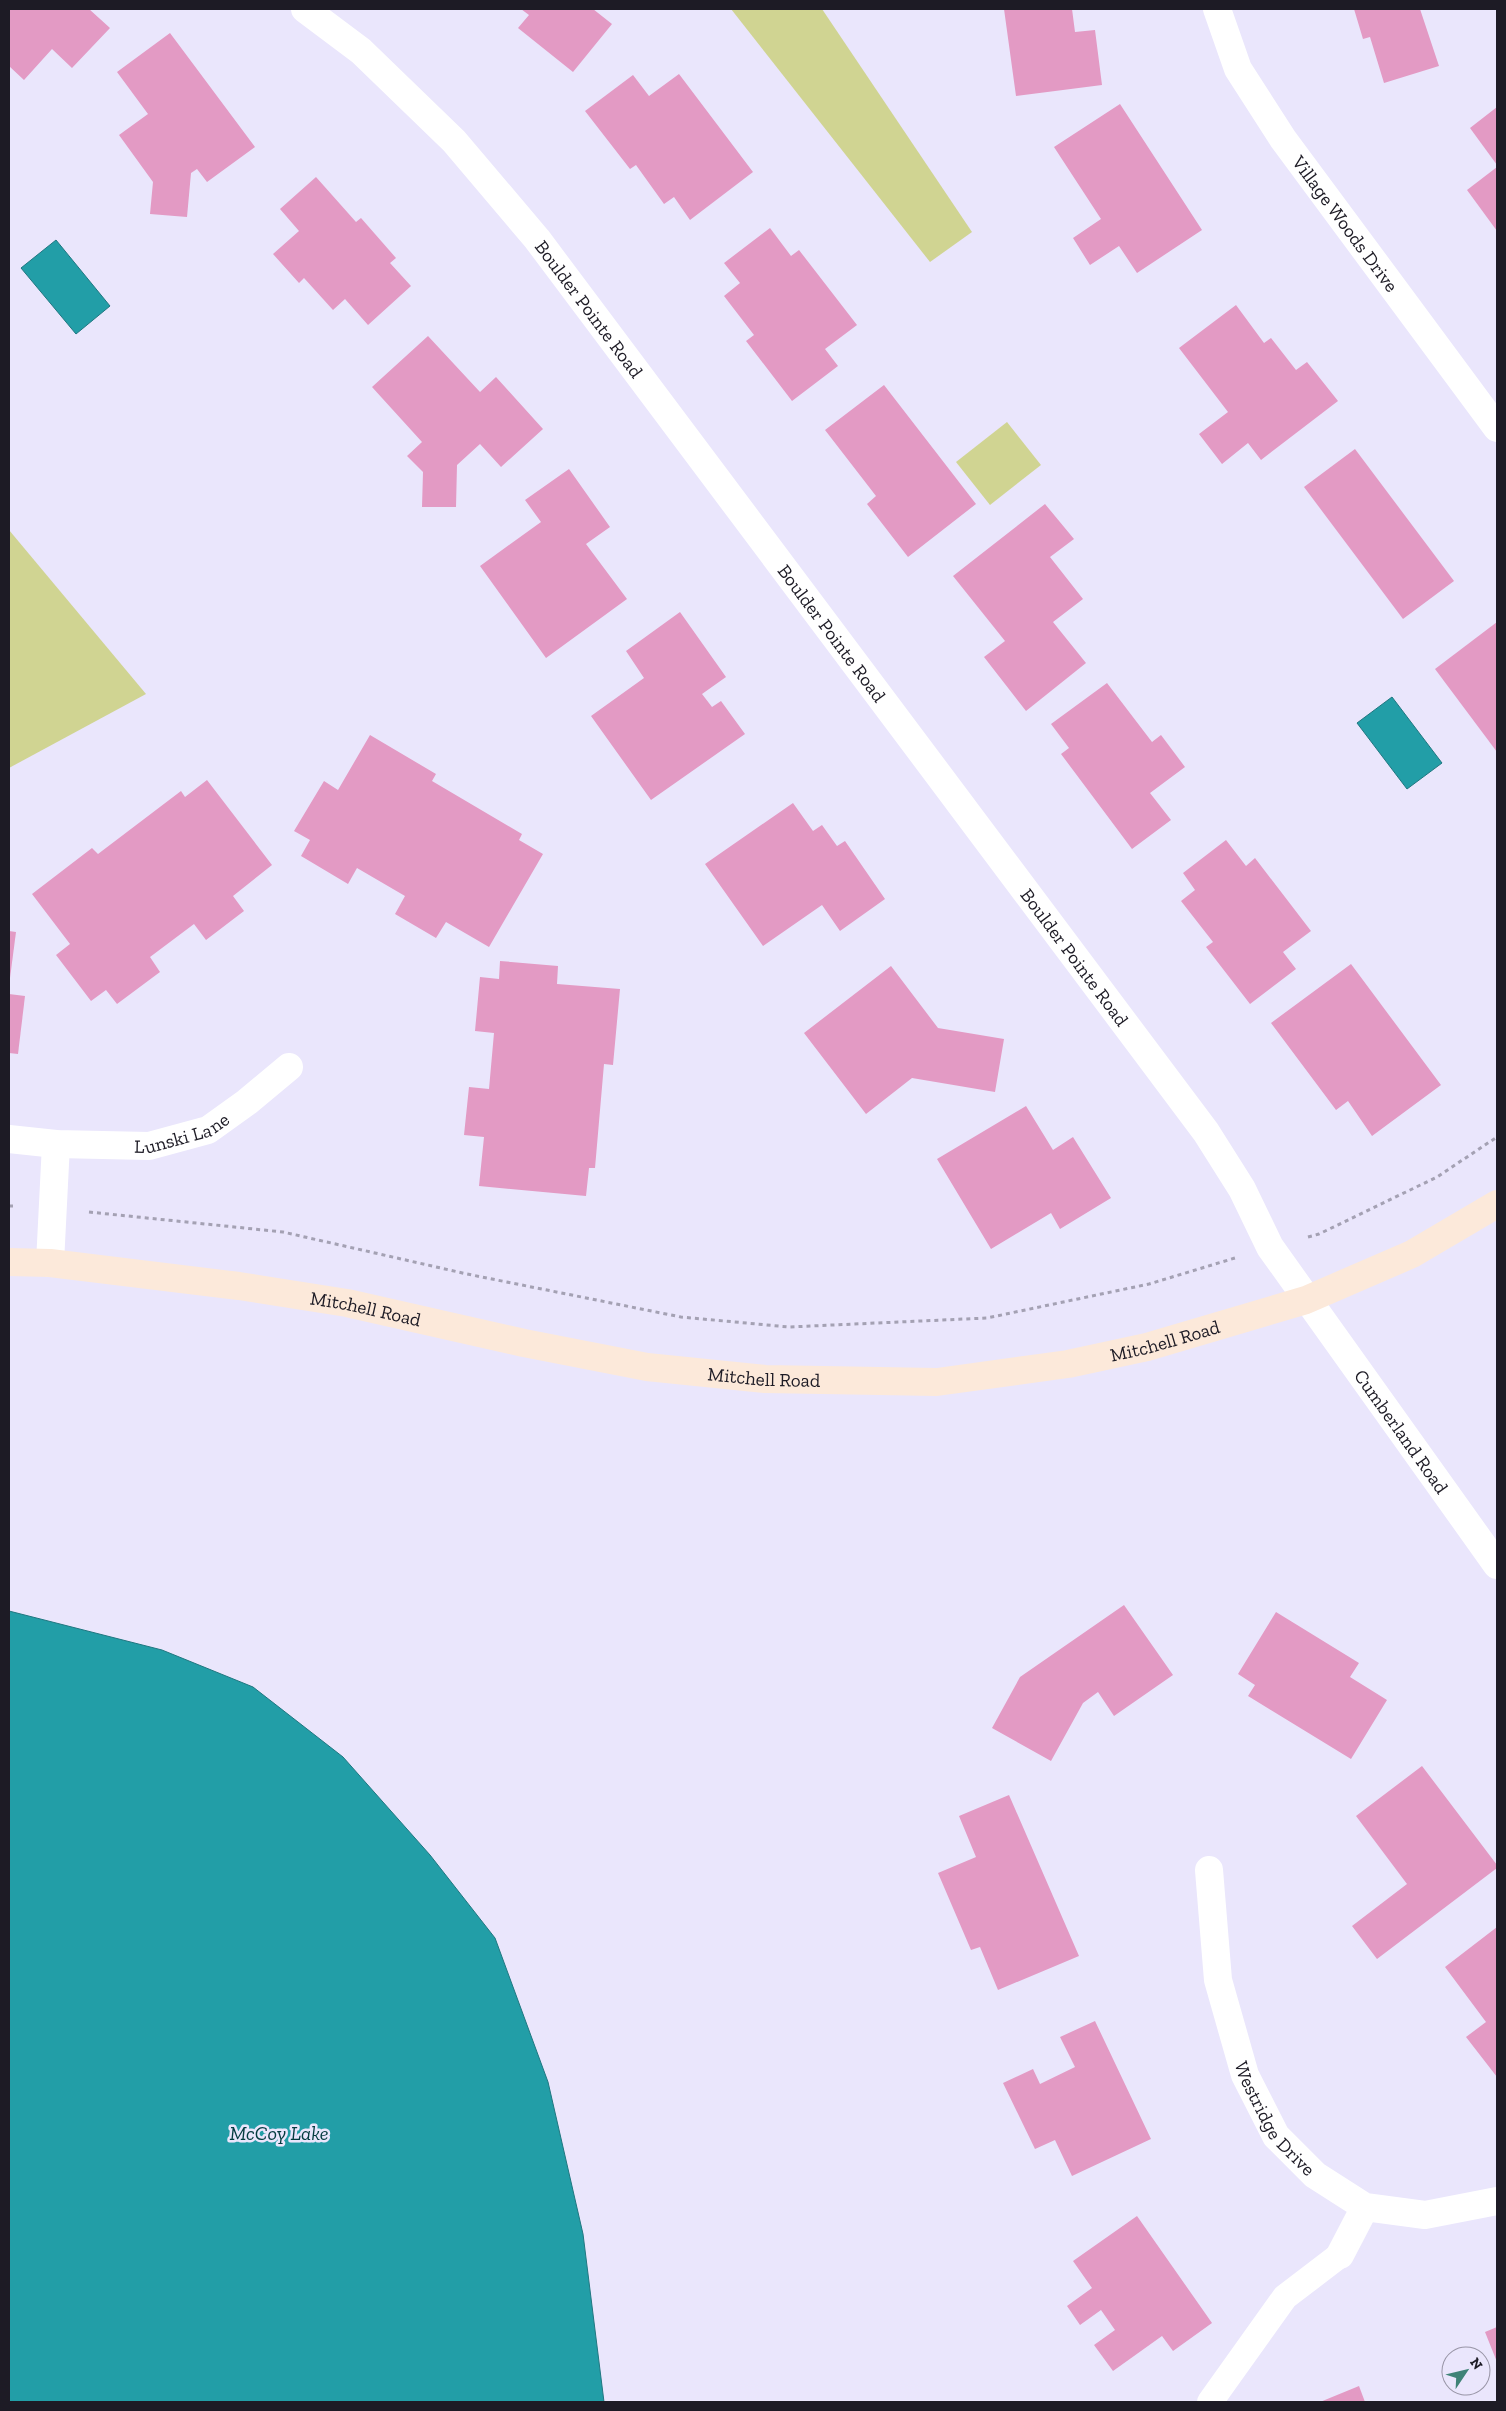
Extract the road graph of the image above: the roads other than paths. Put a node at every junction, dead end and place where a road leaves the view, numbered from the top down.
1 (305, 9) edge
2 (1217, 9) edge
3 (1497, 428) edge
4 (289, 1067) dead end
5 (9, 1139) edge
6 (56, 1144) junction
7 (1497, 1204) edge
8 (9, 1262) edge
9 (50, 1263) junction
10 (1306, 1300) junction
11 (1497, 1565) edge
12 (1209, 1870) dead end
13 (1497, 2201) edge
14 (1364, 2206) junction
15 (1340, 2255) joint
16 (1210, 2402) edge

1 - 10 street, Boulder Pointe Road
2 - 3 street, Village Woods Drive
4 - 6 street, Lunski Lane
5 - 6 street, Lunski Lane
6 - 9 street
7 - 10 main road, Mitchell Road
8 - 9 main road, Mitchell Road
9 - 10 main road, Mitchell Road
10 - 11 street, Cumberland Road
12 - 14 street, Westridge Drive
13 - 14 street, Westridge Drive
14 - 15 street
15 - 16 lane

